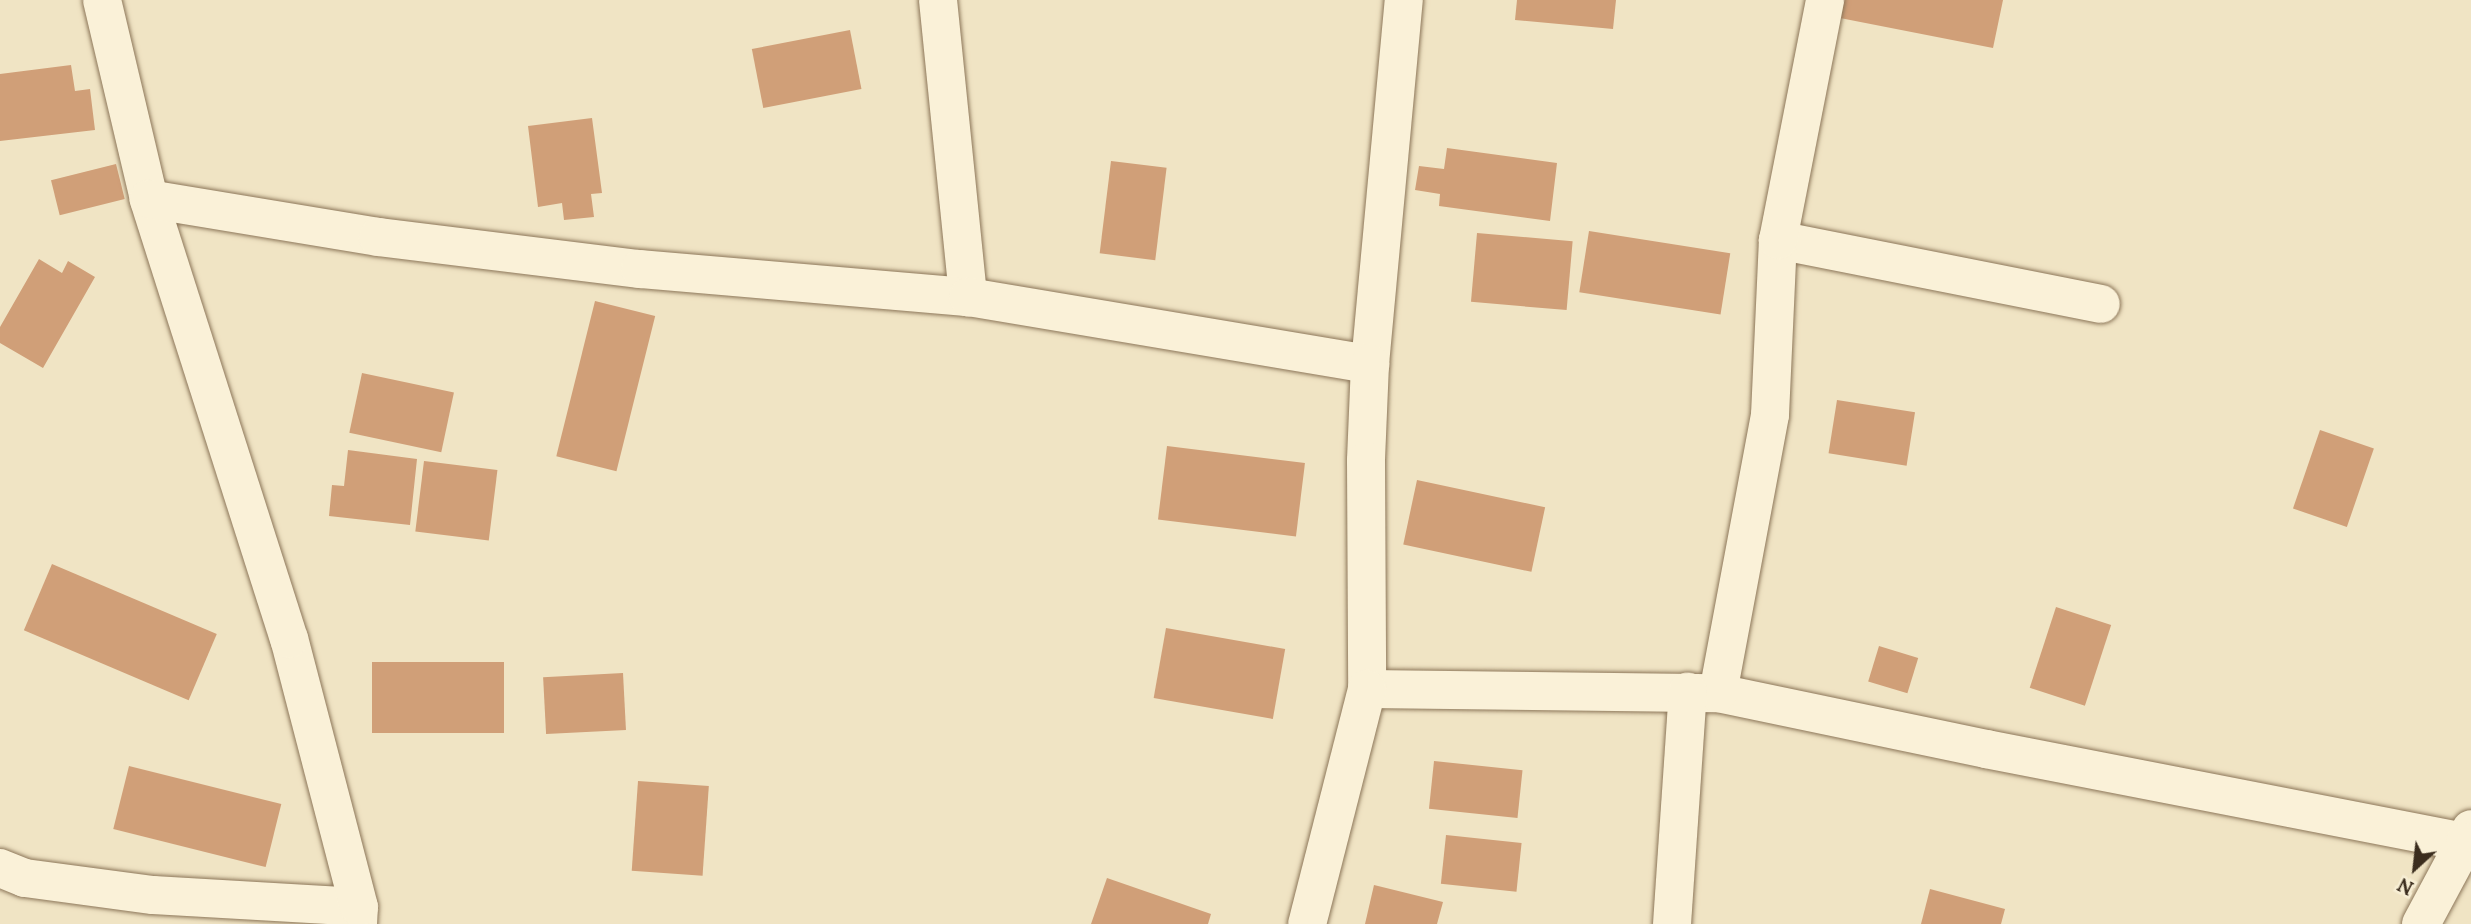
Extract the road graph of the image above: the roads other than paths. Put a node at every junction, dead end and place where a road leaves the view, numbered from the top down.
1 (102, 0) edge
2 (938, 0) edge
3 (1404, 0) edge
4 (1825, 0) edge
5 (149, 200) junction
6 (1778, 240) junction
7 (968, 297) junction
8 (2101, 303) dead end
9 (1370, 364) junction
10 (1367, 689) junction
11 (1703, 692) junction
12 (2469, 838) edge
13 (0, 868) edge
14 (358, 915) edge
15 (1307, 924) edge
16 (1672, 924) edge
17 (2421, 924) edge

1 - 5 street
2 - 7 street
3 - 9 street
4 - 6 street
5 - 7 street
5 - 14 street
6 - 8 street
6 - 11 street
7 - 9 street
9 - 10 street
10 - 11 street
10 - 15 street
11 - 12 street
11 - 16 street
12 - 17 street
13 - 14 street

